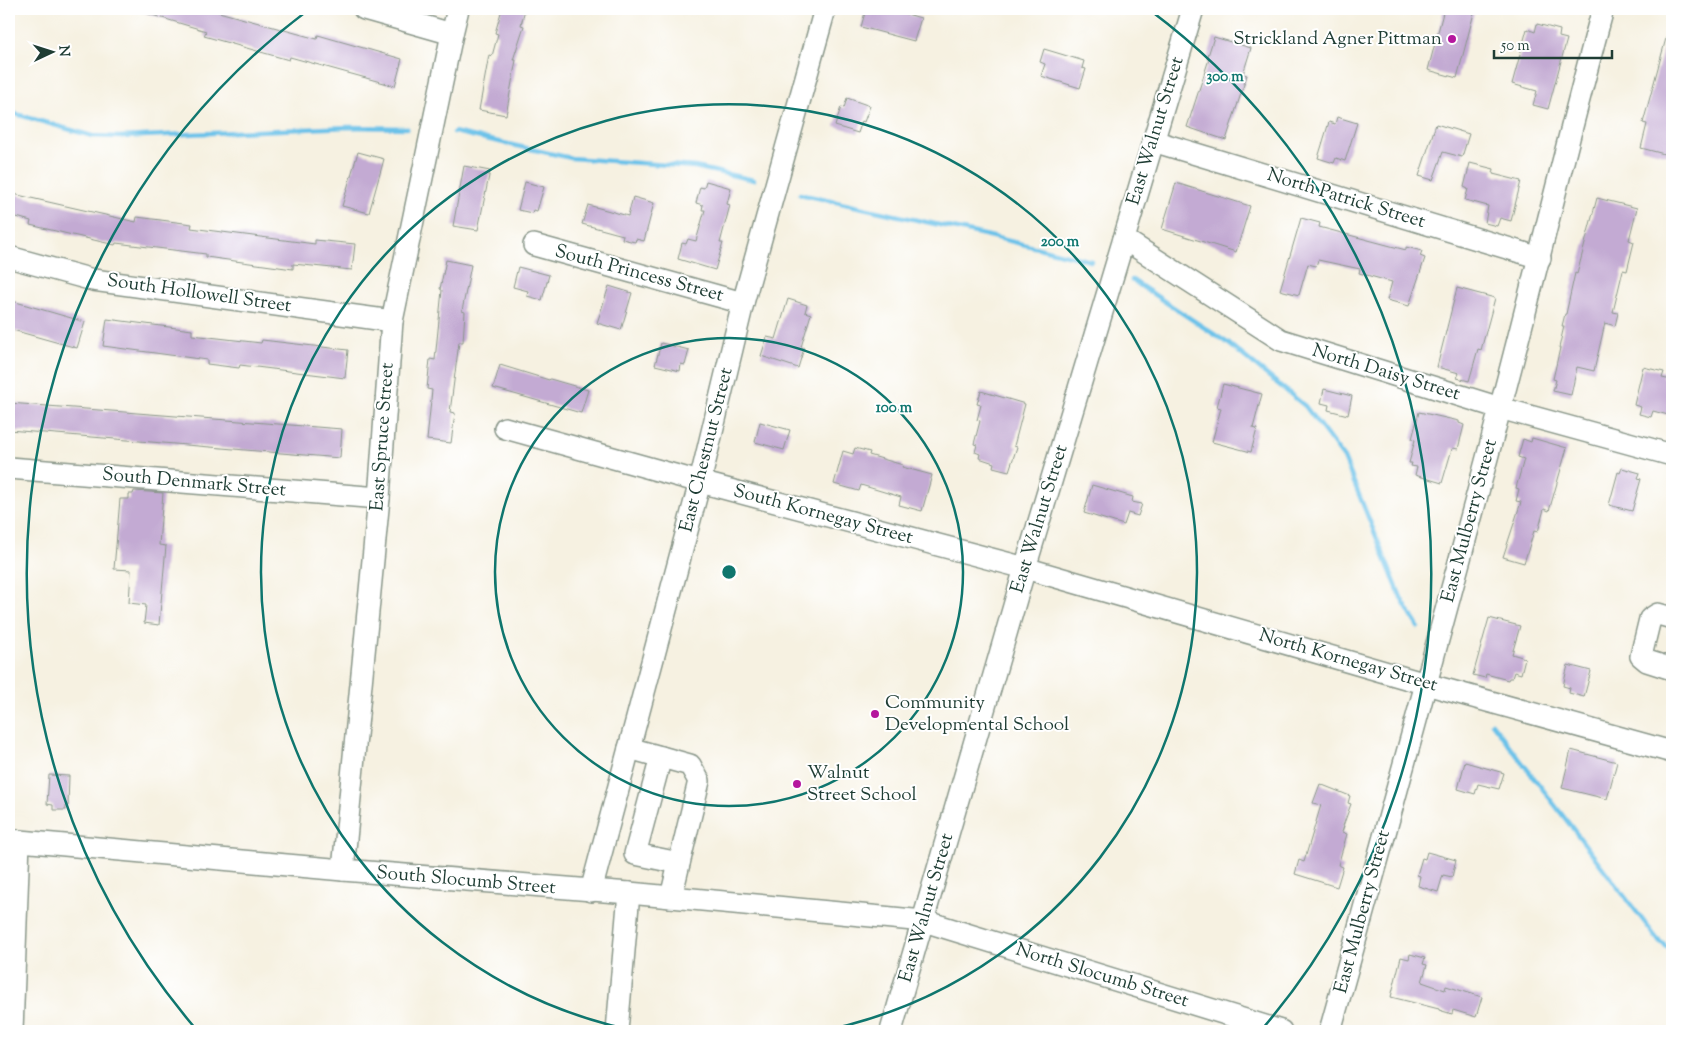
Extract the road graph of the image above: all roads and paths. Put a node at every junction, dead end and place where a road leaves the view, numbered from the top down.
1 (364, 9) edge
2 (458, 9) edge
3 (825, 9) edge
4 (1193, 9) edge
5 (1603, 9) edge
6 (452, 34) junction
7 (1153, 140) junction
8 (1124, 239) junction
9 (534, 245) dead end
10 (9, 257) edge
11 (1540, 258) junction
12 (744, 303) junction
13 (392, 321) junction
14 (1500, 408) junction
15 (505, 428) dead end
16 (1672, 455) edge
17 (9, 468) edge
18 (700, 482) junction
19 (378, 498) junction
20 (1025, 568) junction
21 (1672, 618) edge
22 (1672, 669) edge
23 (1426, 684) junction
24 (629, 748) junction
25 (1672, 752) edge
26 (661, 757) junction
27 (14, 840) edge
28 (679, 863) junction
29 (343, 870) junction
30 (591, 891) junction
31 (629, 893) junction
32 (671, 897) junction
33 (924, 921) junction
34 (12, 1031) edge
35 (617, 1031) edge
36 (890, 1031) edge
37 (1281, 1031) edge
38 (1330, 1031) edge

1 - 6 street
2 - 6 street, East Spruce Street
3 - 12 street, East Chestnut Street
4 - 7 street, East Walnut Street
5 - 11 street, East Mulberry Street
6 - 13 street, East Spruce Street
7 - 8 street, East Walnut Street
7 - 11 street, North Patrick Street
8 - 14 street, North Daisy Street
8 - 20 street, East Walnut Street
9 - 12 street, South Princess Street
10 - 13 street, South Hollowell Street
11 - 14 street, East Mulberry Street
12 - 18 street, East Chestnut Street
13 - 19 street, East Spruce Street
14 - 16 street, North Daisy Street
14 - 23 street, East Mulberry Street
15 - 18 street, South Kornegay Street
17 - 19 street, South Denmark Street
18 - 20 street, South Kornegay Street
18 - 24 street, East Chestnut Street
19 - 29 street, East Spruce Street
20 - 23 street, North Kornegay Street
20 - 33 street, East Walnut Street
21 - 22 street
23 - 25 street, North Kornegay Street
23 - 38 street, East Mulberry Street
24 - 26 street
24 - 30 street, East Chestnut Street
26 - 28 street
26 - 28 street
27 - 29 street, South Slocumb Street
27 - 34 street
28 - 32 street
29 - 30 street, South Slocumb Street
30 - 31 street, South Slocumb Street
31 - 32 street, South Slocumb Street
31 - 35 street
32 - 33 street, South Slocumb Street
33 - 36 street, East Walnut Street
33 - 37 street, North Slocumb Street

